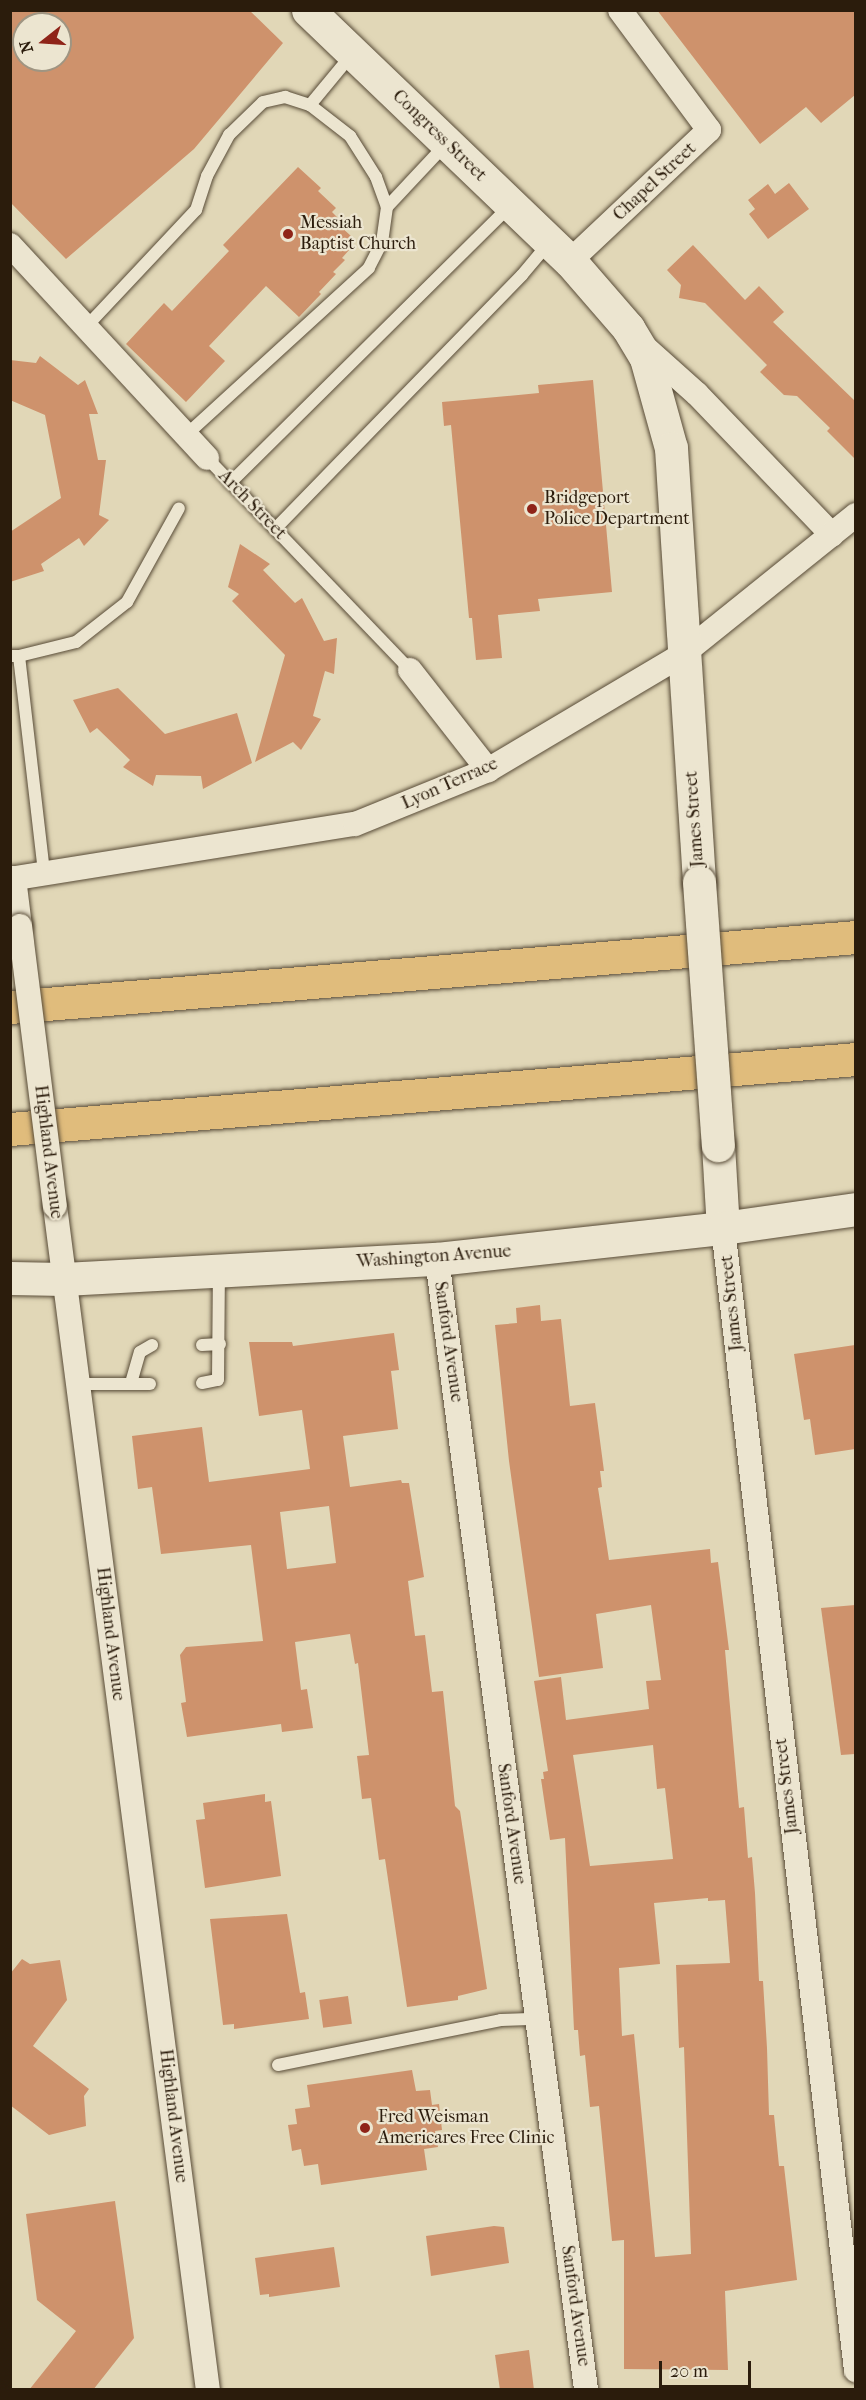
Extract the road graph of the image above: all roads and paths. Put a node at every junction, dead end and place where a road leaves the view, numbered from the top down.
1 (308, 10) edge
2 (620, 10) edge
3 (352, 53) junction
4 (310, 105) junction
5 (447, 143) junction
6 (511, 205) junction
7 (387, 207) junction
8 (10, 245) edge
9 (560, 251) junction
10 (86, 327) junction
11 (636, 340) junction
12 (186, 435) junction
13 (207, 458) joint
14 (230, 483) junction
15 (179, 508) dead end
16 (855, 515) edge
17 (275, 529) junction
18 (832, 535) junction
19 (683, 654) junction
20 (15, 656) edge
21 (410, 670) joint
22 (488, 770) junction
23 (44, 873) junction
24 (12, 878) edge
25 (855, 938) edge
26 (10, 1007) edge
27 (855, 1059) edge
28 (10, 1129) edge
29 (855, 1209) edge
30 (723, 1228) junction
31 (437, 1259) junction
32 (219, 1270) junction
33 (10, 1278) edge
34 (64, 1279) junction
35 (219, 1344) junction
36 (152, 1345) dead end
37 (202, 1345) dead end
38 (131, 1383) junction
39 (202, 1383) dead end
40 (78, 1384) junction
41 (150, 1384) dead end
42 (537, 2019) junction
43 (278, 2065) dead end
44 (855, 2370) edge
45 (208, 2390) edge
46 (586, 2390) edge

1 - 3 street, Congress Street
2 - 9 street, Chapel Street
3 - 4 lane
3 - 5 street, Congress Street
4 - 7 lane
4 - 10 lane
5 - 6 street, Congress Street
5 - 7 lane
6 - 9 street, Congress Street
6 - 14 lane
7 - 12 lane
8 - 10 street, Arch Street
9 - 11 street, James Street
9 - 17 lane
10 - 12 street, Arch Street
11 - 18 street
11 - 19 street, James Street
12 - 13 street, Arch Street
13 - 14 lane, Arch Street
14 - 17 lane, Arch Street
15 - 20 lane
16 - 18 street, Lyon Terrace
17 - 21 lane, Arch Street
18 - 19 street, Lyon Terrace
19 - 22 street, Lyon Terrace
19 - 30 street, James Street, bridge
20 - 23 lane
21 - 22 street, Arch Street
22 - 23 street, Lyon Terrace
23 - 24 street, Lyon Terrace
24 - 34 street, Highland Avenue, bridge
25 - 26 highway
27 - 28 highway
29 - 30 street, Washington Avenue
30 - 31 street, Washington Avenue
30 - 44 street, James Street
31 - 32 street, Washington Avenue
31 - 42 street, Sanford Avenue
32 - 34 street, Washington Avenue
32 - 35 lane
33 - 34 street, Washington Avenue
34 - 40 street, Highland Avenue
35 - 37 lane
35 - 39 lane
36 - 38 lane
38 - 40 lane
38 - 41 lane
40 - 45 street, Highland Avenue
42 - 43 lane
42 - 46 street, Sanford Avenue

